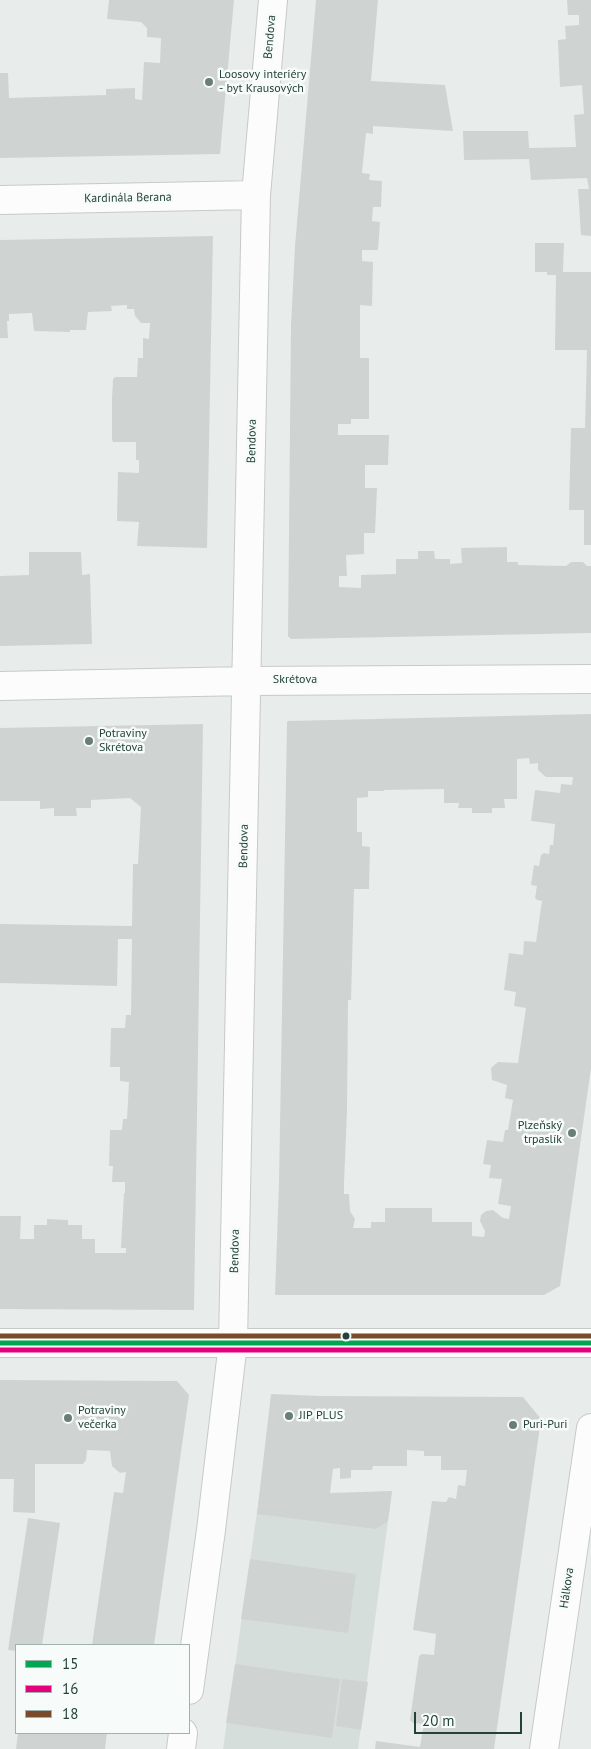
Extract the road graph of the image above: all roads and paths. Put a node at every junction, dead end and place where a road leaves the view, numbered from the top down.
1 (273, 0) edge
2 (256, 196) junction
3 (0, 200) edge
4 (591, 679) edge
5 (247, 681) junction
6 (0, 686) edge
7 (0, 1343) edge
8 (233, 1343) junction
9 (591, 1343) edge
10 (591, 1428) edge
11 (190, 1683) edge
12 (183, 1734) edge
13 (181, 1749) edge
14 (544, 1749) edge

1 - 2 street, Bendova
2 - 3 street, Kardinála Berana
2 - 5 street, Bendova
4 - 5 street, Skrétova
5 - 6 street, Skrétova
5 - 8 street, Bendova
7 - 8 street
8 - 9 street
8 - 11 street, Bendova
10 - 14 street, Hálkova
12 - 13 street

